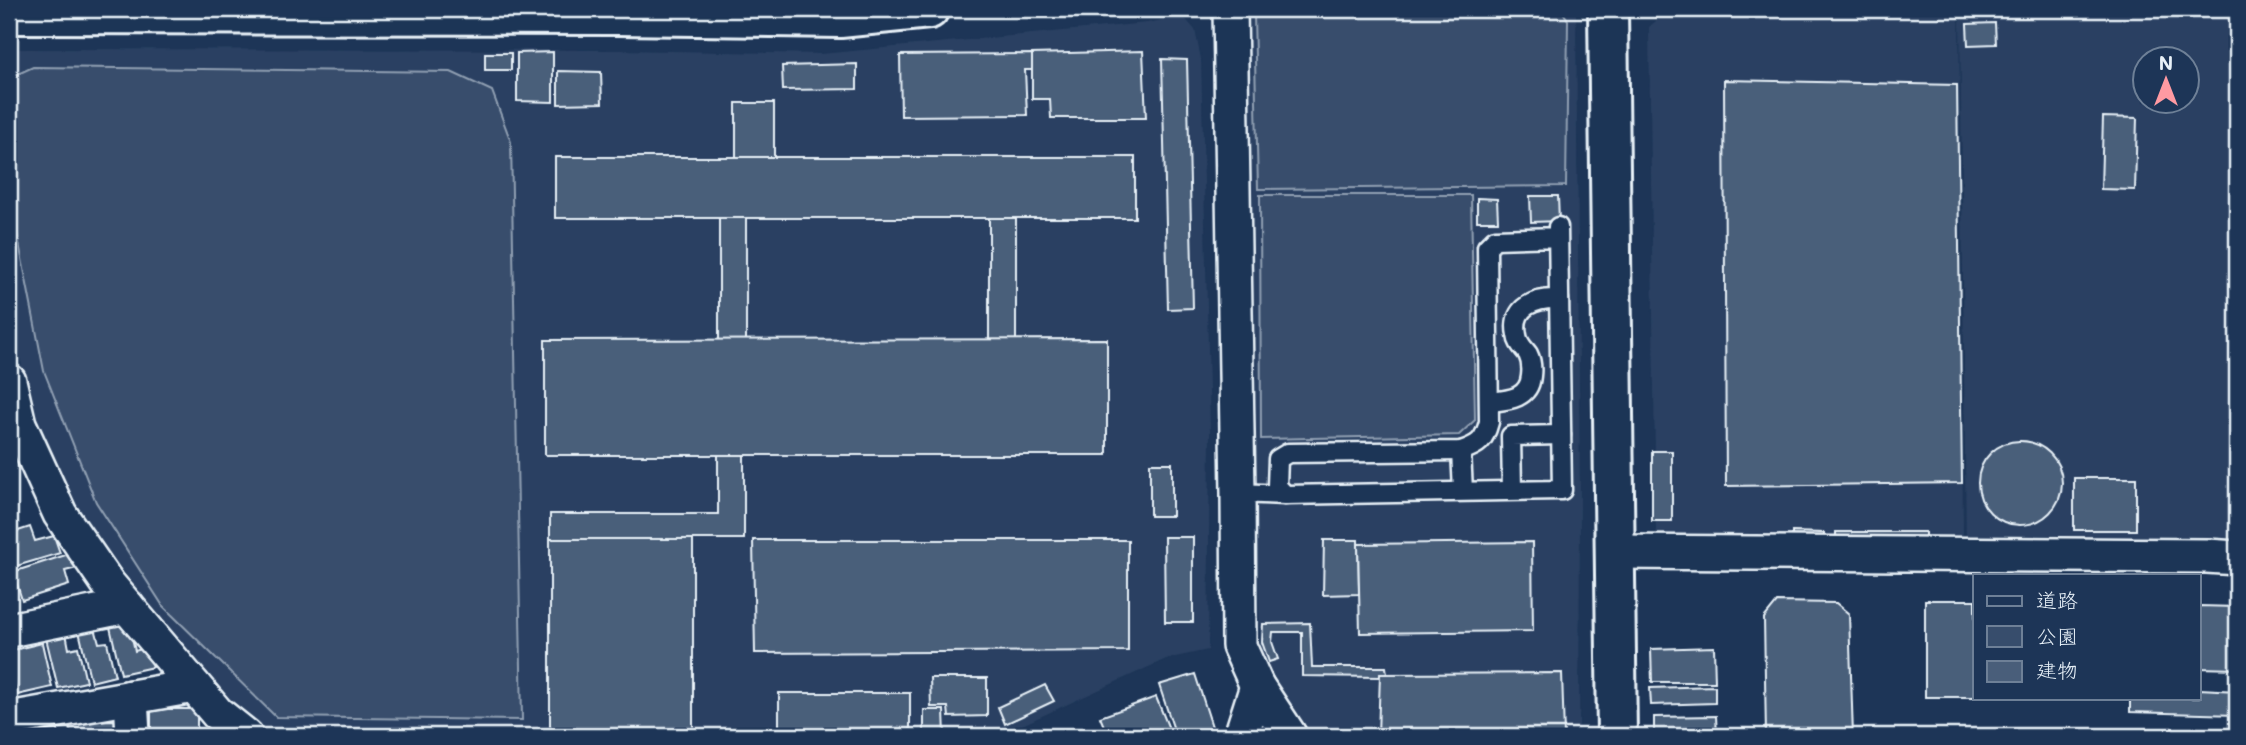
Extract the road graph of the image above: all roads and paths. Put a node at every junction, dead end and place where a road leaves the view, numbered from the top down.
1 (929, 9) edge
2 (1230, 9) edge
3 (1608, 9) edge
4 (9, 14) edge
5 (1559, 299) junction
6 (9, 381) edge
7 (1490, 402) junction
8 (1561, 435) junction
9 (1461, 451) junction
10 (1512, 490) junction
11 (1463, 492) junction
12 (1238, 493) junction
13 (1285, 495) junction
14 (1614, 552) junction
15 (2237, 558) edge
16 (127, 606) junction
17 (9, 630) edge
18 (194, 686) junction
19 (1257, 686) junction
20 (131, 697) junction
21 (9, 719) edge
22 (133, 736) edge
23 (246, 736) edge
24 (1241, 736) edge
25 (1290, 736) edge
26 (1618, 736) edge

1 - 4 street
2 - 12 street
3 - 14 street
5 - 7 lane
5 - 7 lane
5 - 8 lane
6 - 16 street
7 - 9 lane
8 - 10 lane
8 - 10 lane
9 - 11 lane
9 - 13 lane
10 - 11 lane
11 - 13 lane
12 - 13 lane
12 - 19 street
14 - 15 street
14 - 26 street
16 - 17 street
16 - 18 street
18 - 20 street
18 - 23 street
19 - 24 street
19 - 25 street
20 - 21 street
20 - 22 street

